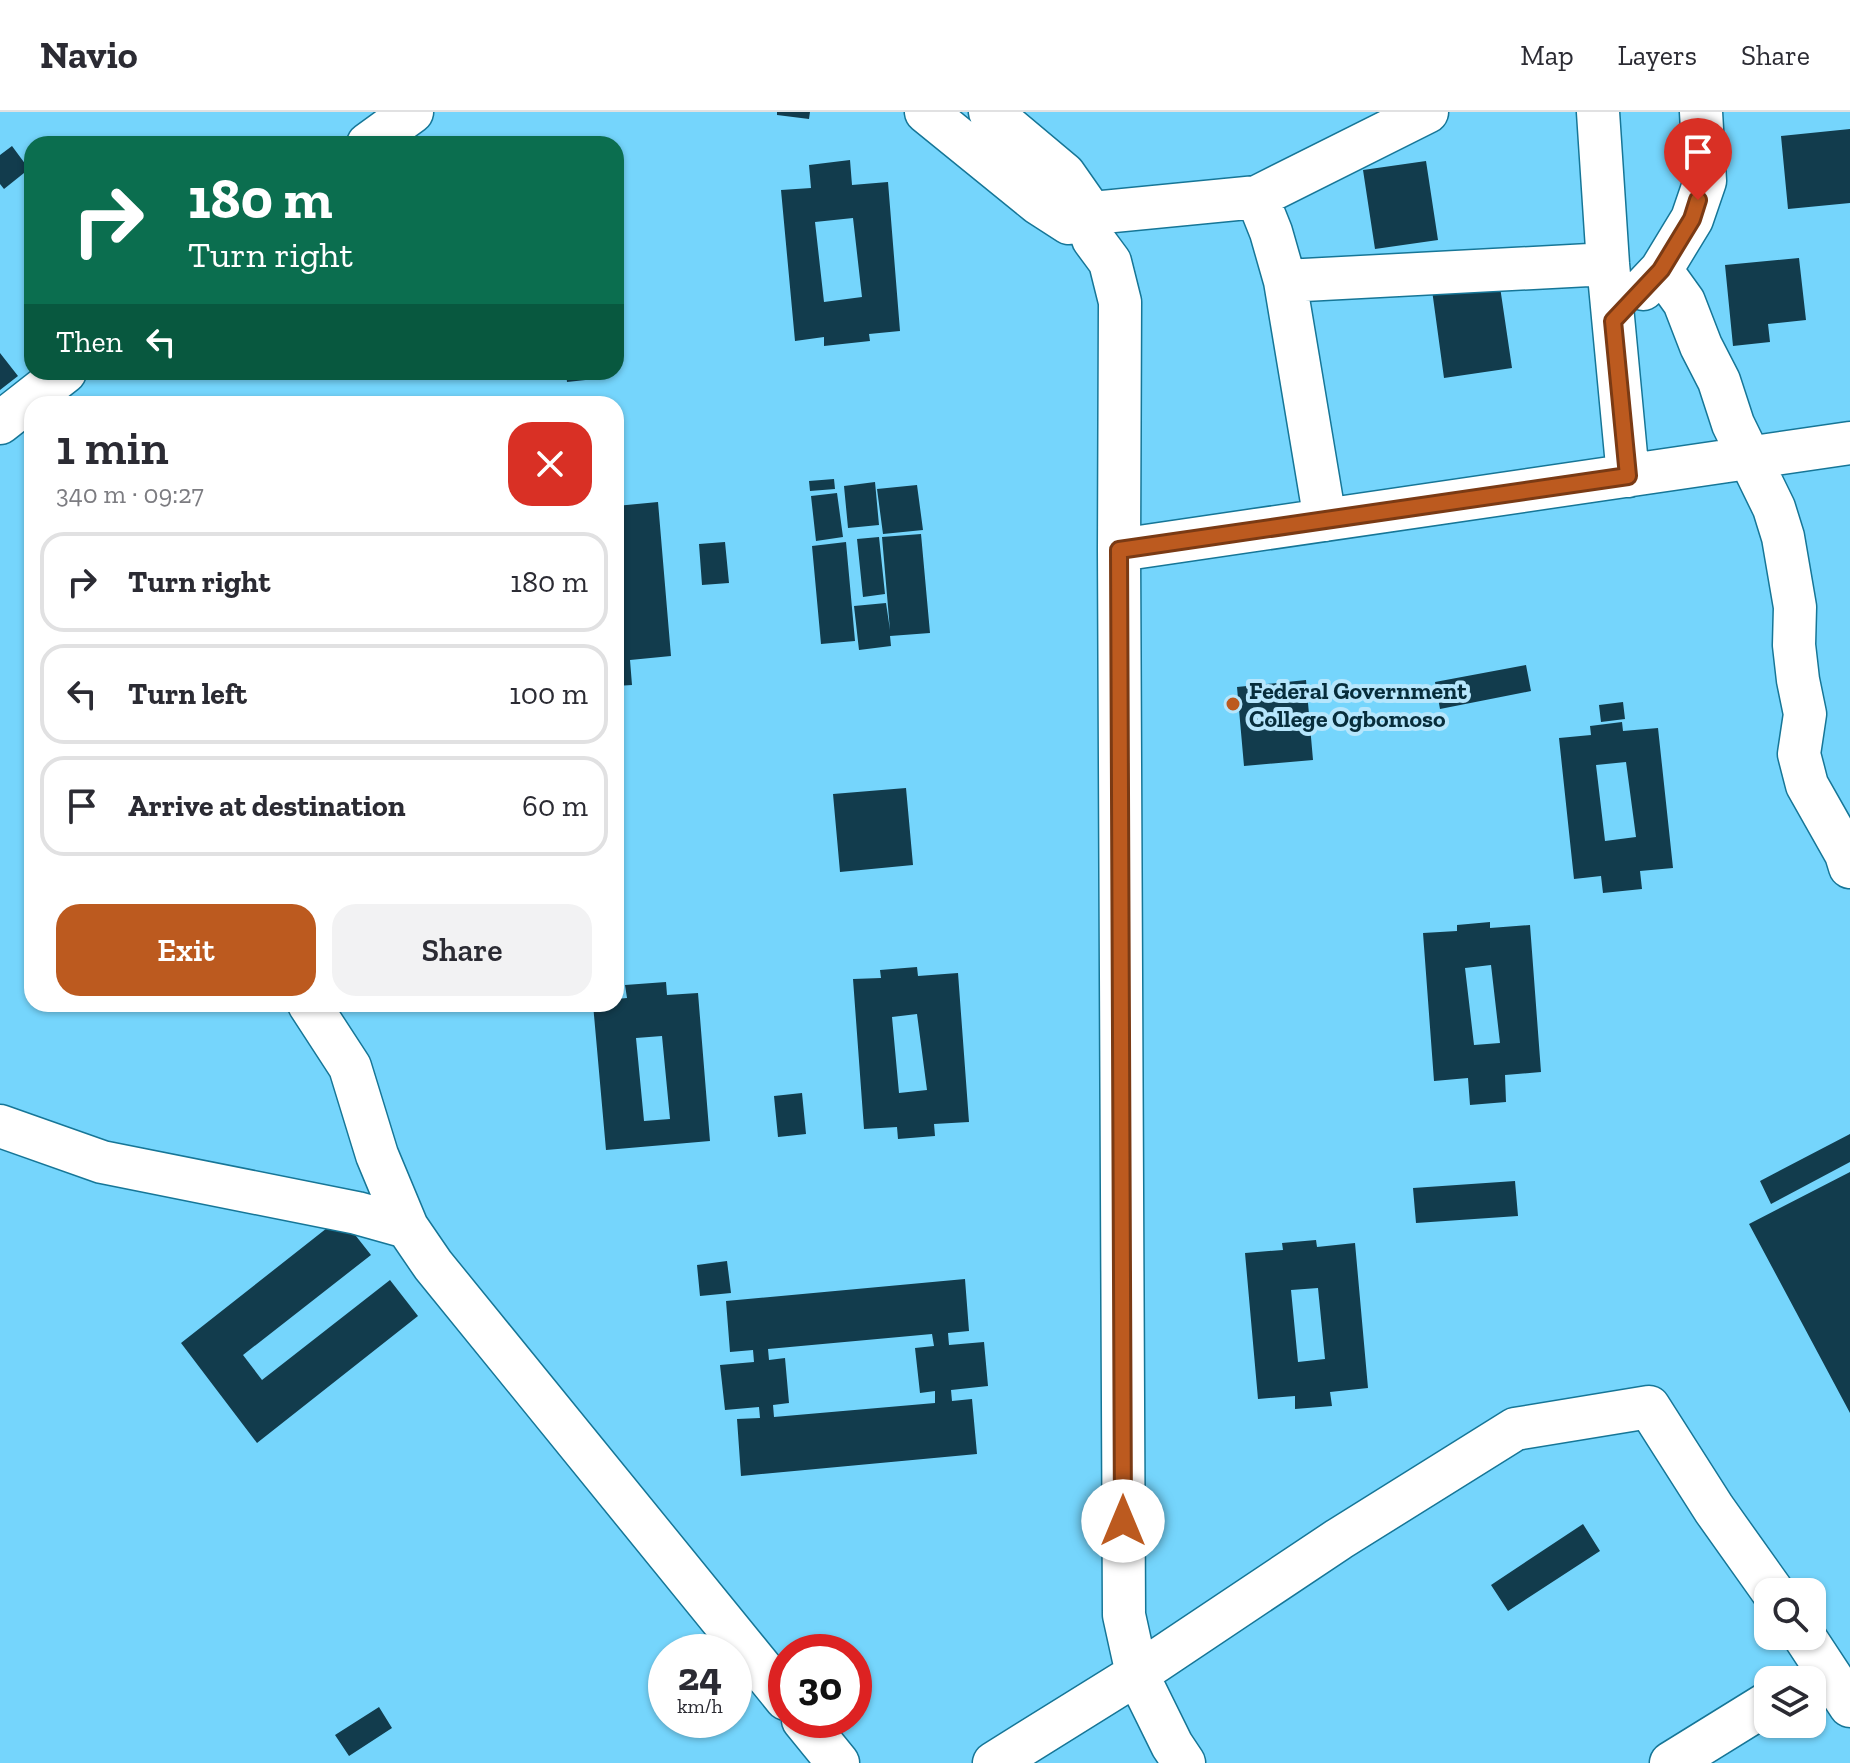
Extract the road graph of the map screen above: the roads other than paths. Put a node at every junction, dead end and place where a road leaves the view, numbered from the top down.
1 (412, 112) edge
2 (926, 112) edge
3 (990, 112) edge
4 (1427, 112) edge
5 (1598, 112) edge
6 (1701, 112) edge
7 (379, 136) edge
8 (1257, 197) junction
9 (1088, 219) junction
10 (1608, 264) junction
11 (1661, 270) junction
12 (1285, 281) junction
13 (1613, 321) junction
14 (55, 380) edge
15 (34, 396) edge
16 (24, 404) edge
17 (0, 423) edge
18 (1850, 443) edge
19 (1750, 457) junction
20 (1628, 476) junction
21 (1325, 520) junction
22 (1119, 550) junction
23 (1850, 867) edge
24 (314, 1012) edge
25 (0, 1126) edge
26 (407, 1227) junction
27 (1763, 1578) edge
28 (1821, 1658) edge
29 (1137, 1674) junction
30 (768, 1677) edge
31 (1850, 1706) edge
32 (1754, 1712) edge
33 (818, 1738) edge
34 (838, 1763) edge
35 (994, 1763) edge
36 (1184, 1763) edge
37 (1671, 1763) edge

1 - 7 street
2 - 9 street
3 - 9 street
4 - 8 street
5 - 10 street
6 - 11 street
8 - 9 street
8 - 12 street
9 - 22 street
10 - 12 street
10 - 13 street
11 - 13 street
11 - 19 street
12 - 21 street
13 - 20 street
14 - 15 street
16 - 17 street
18 - 19 street
19 - 20 street
19 - 23 street
20 - 21 street
21 - 22 street
22 - 29 street
24 - 26 street
25 - 26 street
26 - 30 street
27 - 29 street
28 - 31 street
29 - 35 street
29 - 36 street
32 - 37 street
33 - 34 street

